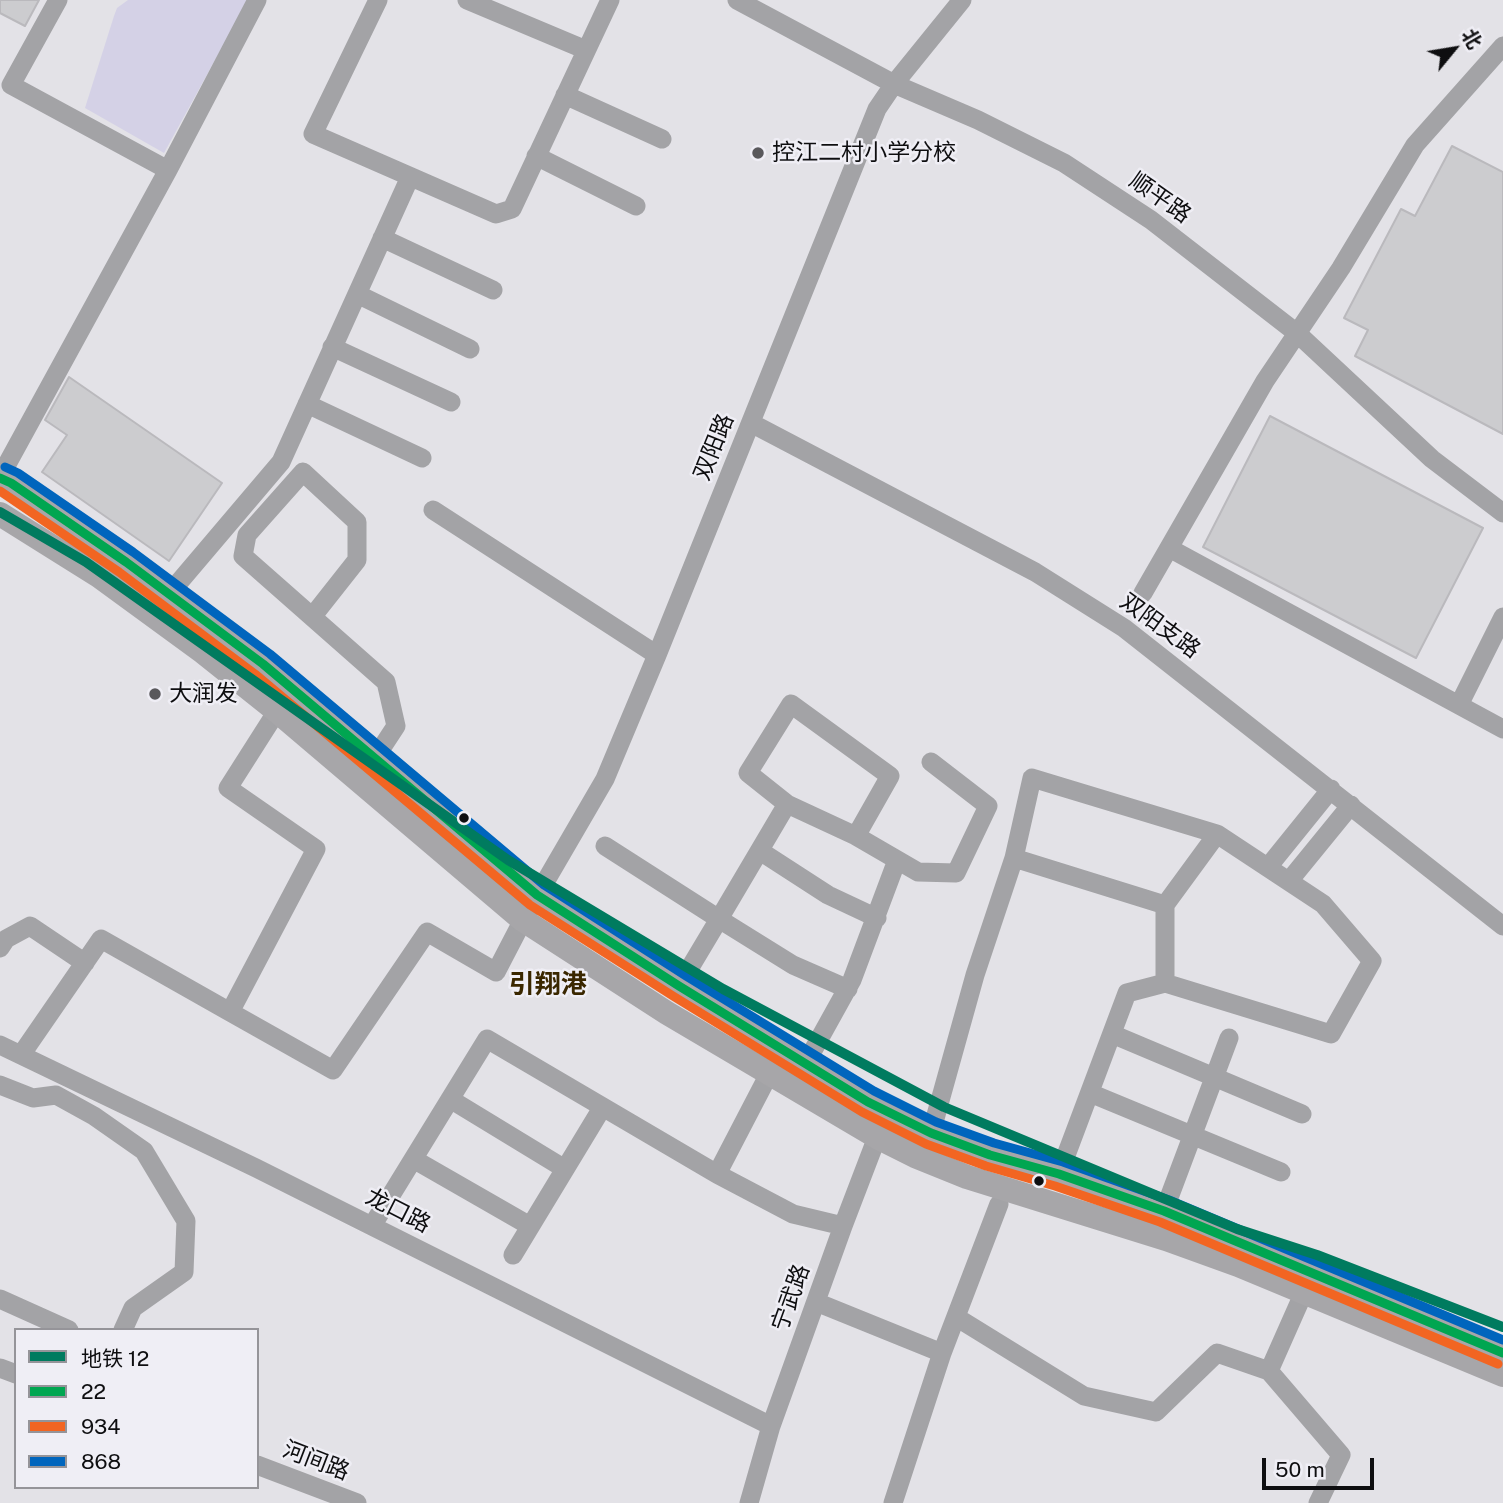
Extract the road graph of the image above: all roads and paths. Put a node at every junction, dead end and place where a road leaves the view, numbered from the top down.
1 (58, 0) edge
2 (257, 0) edge
3 (378, 0) edge
4 (467, 0) edge
5 (610, 0) edge
6 (737, 0) edge
7 (962, 0) edge
8 (767, 7) edge
9 (1503, 46) edge
10 (586, 50) junction
11 (894, 83) junction
12 (565, 95) junction
13 (662, 138) dead end
14 (536, 156) junction
15 (168, 170) junction
16 (410, 177) junction
17 (636, 206) dead end
18 (382, 239) junction
19 (493, 290) dead end
20 (357, 294) junction
21 (1298, 334) junction
22 (332, 347) junction
23 (470, 349) dead end
24 (451, 402) dead end
25 (307, 404) junction
26 (751, 423) junction
27 (422, 458) dead end
28 (0, 478) edge
29 (433, 510) dead end
30 (1503, 513) edge
31 (0, 514) edge
32 (1169, 548) junction
33 (1143, 593) dead end
34 (169, 594) junction
35 (312, 617) junction
36 (1503, 617) edge
37 (657, 655) junction
38 (1459, 705) junction
39 (276, 710) junction
40 (1503, 729) edge
41 (375, 758) junction
42 (931, 762) dead end
43 (1331, 789) junction
44 (787, 804) junction
45 (1350, 805) junction
46 (1217, 834) junction
47 (856, 836) junction
48 (605, 846) dead end
49 (760, 850) junction
50 (1014, 858) junction
51 (897, 860) junction
52 (1268, 867) junction
53 (1289, 881) junction
54 (537, 895) junction
55 (1165, 905) junction
56 (877, 918) junction
57 (719, 919) junction
58 (523, 920) junction
59 (1503, 926) edge
60 (0, 948) edge
61 (85, 963) junction
62 (1165, 983) junction
63 (679, 986) junction
64 (848, 989) junction
65 (230, 1012) junction
66 (1112, 1034) junction
67 (1229, 1038) dead end
68 (0, 1045) edge
69 (21, 1055) junction
70 (806, 1063) junction
71 (769, 1074) junction
72 (1214, 1077) junction
73 (0, 1084) edge
74 (1090, 1093) junction
75 (450, 1099) junction
76 (602, 1108) junction
77 (887, 1111) junction
78 (1302, 1114) dead end
79 (932, 1133) junction
80 (1192, 1135) junction
81 (877, 1138) junction
82 (415, 1160) junction
83 (565, 1169) junction
84 (1281, 1172) dead end
85 (717, 1174) junction
86 (1059, 1174) junction
87 (999, 1204) dead end
88 (1164, 1211) junction
89 (372, 1226) junction
90 (530, 1226) junction
91 (843, 1226) junction
92 (513, 1255) dead end
93 (1304, 1292) junction
94 (0, 1299) edge
95 (816, 1302) junction
96 (956, 1317) junction
97 (65, 1328) edge
98 (124, 1328) edge
99 (942, 1353) junction
100 (1503, 1353) edge
101 (1269, 1371) junction
102 (1503, 1375) edge
103 (771, 1426) junction
104 (259, 1466) edge
105 (357, 1503) edge
106 (749, 1503) edge
107 (893, 1503) edge
108 (1318, 1503) edge

1 - 15 street
2 - 15 street
3 - 16 street
4 - 10 street
5 - 10 street
6 - 8 street, 顺平路
7 - 11 street, 双阳路
8 - 11 street, 顺平路
9 - 21 street
10 - 12 street
11 - 21 street, 顺平路
11 - 26 street, 双阳路
12 - 13 street
12 - 14 street
14 - 16 street
14 - 17 street
15 - 28 street
16 - 18 street
18 - 19 street
18 - 20 street
20 - 22 street
20 - 23 street
21 - 30 street, 顺平路
21 - 32 street
22 - 24 street
22 - 25 street
25 - 27 street
25 - 34 street
26 - 37 street, 双阳路
26 - 43 street, 双阳支路
28 - 34 main road
29 - 37 street
31 - 39 main road
32 - 33 street
32 - 38 street
34 - 41 main road
35 - 35 street
35 - 41 street
36 - 38 street
37 - 54 street, 双阳路
38 - 40 street
39 - 58 main road
39 - 65 street
41 - 54 main road
42 - 51 street
43 - 45 street, 双阳支路
43 - 52 street
44 - 47 street
44 - 47 street
44 - 49 street
45 - 53 street
45 - 59 street, 双阳支路
46 - 50 street
46 - 52 street
46 - 55 street
47 - 51 street
48 - 57 street
49 - 56 street
49 - 57 street
50 - 55 street
50 - 79 street
51 - 56 street
52 - 53 street
53 - 62 street
54 - 58 street, 双阳路
54 - 63 main road
55 - 62 street
56 - 64 street
57 - 63 street
57 - 64 street
58 - 65 street, 双阳路
58 - 71 main road
60 - 61 street
61 - 65 street
61 - 69 street
62 - 66 street
63 - 70 main road
64 - 70 street
66 - 72 street
66 - 74 street
67 - 72 street
68 - 69 street, 龙口路
69 - 89 street, 龙口路
70 - 77 main road
71 - 81 main road
71 - 85 street
72 - 78 street
72 - 80 street
73 - 98 street
74 - 80 street
74 - 86 street
75 - 76 street
75 - 82 street
75 - 83 street
76 - 83 street
76 - 85 street
77 - 79 main road
77 - 81 street, 宁武路
79 - 86 main road
80 - 84 street
80 - 88 street
81 - 91 street, 宁武路
81 - 93 main road
82 - 89 street
82 - 90 street
83 - 90 street
85 - 91 street
86 - 88 main road
87 - 96 street
88 - 100 main road
89 - 103 street, 龙口路
90 - 92 street
91 - 95 street, 宁武路
93 - 101 street
93 - 102 main road
94 - 97 street
95 - 99 street
95 - 103 street, 宁武路
96 - 99 street
96 - 101 street
99 - 107 street
101 - 108 street
103 - 106 street, 宁武路
104 - 105 street, 河间路

